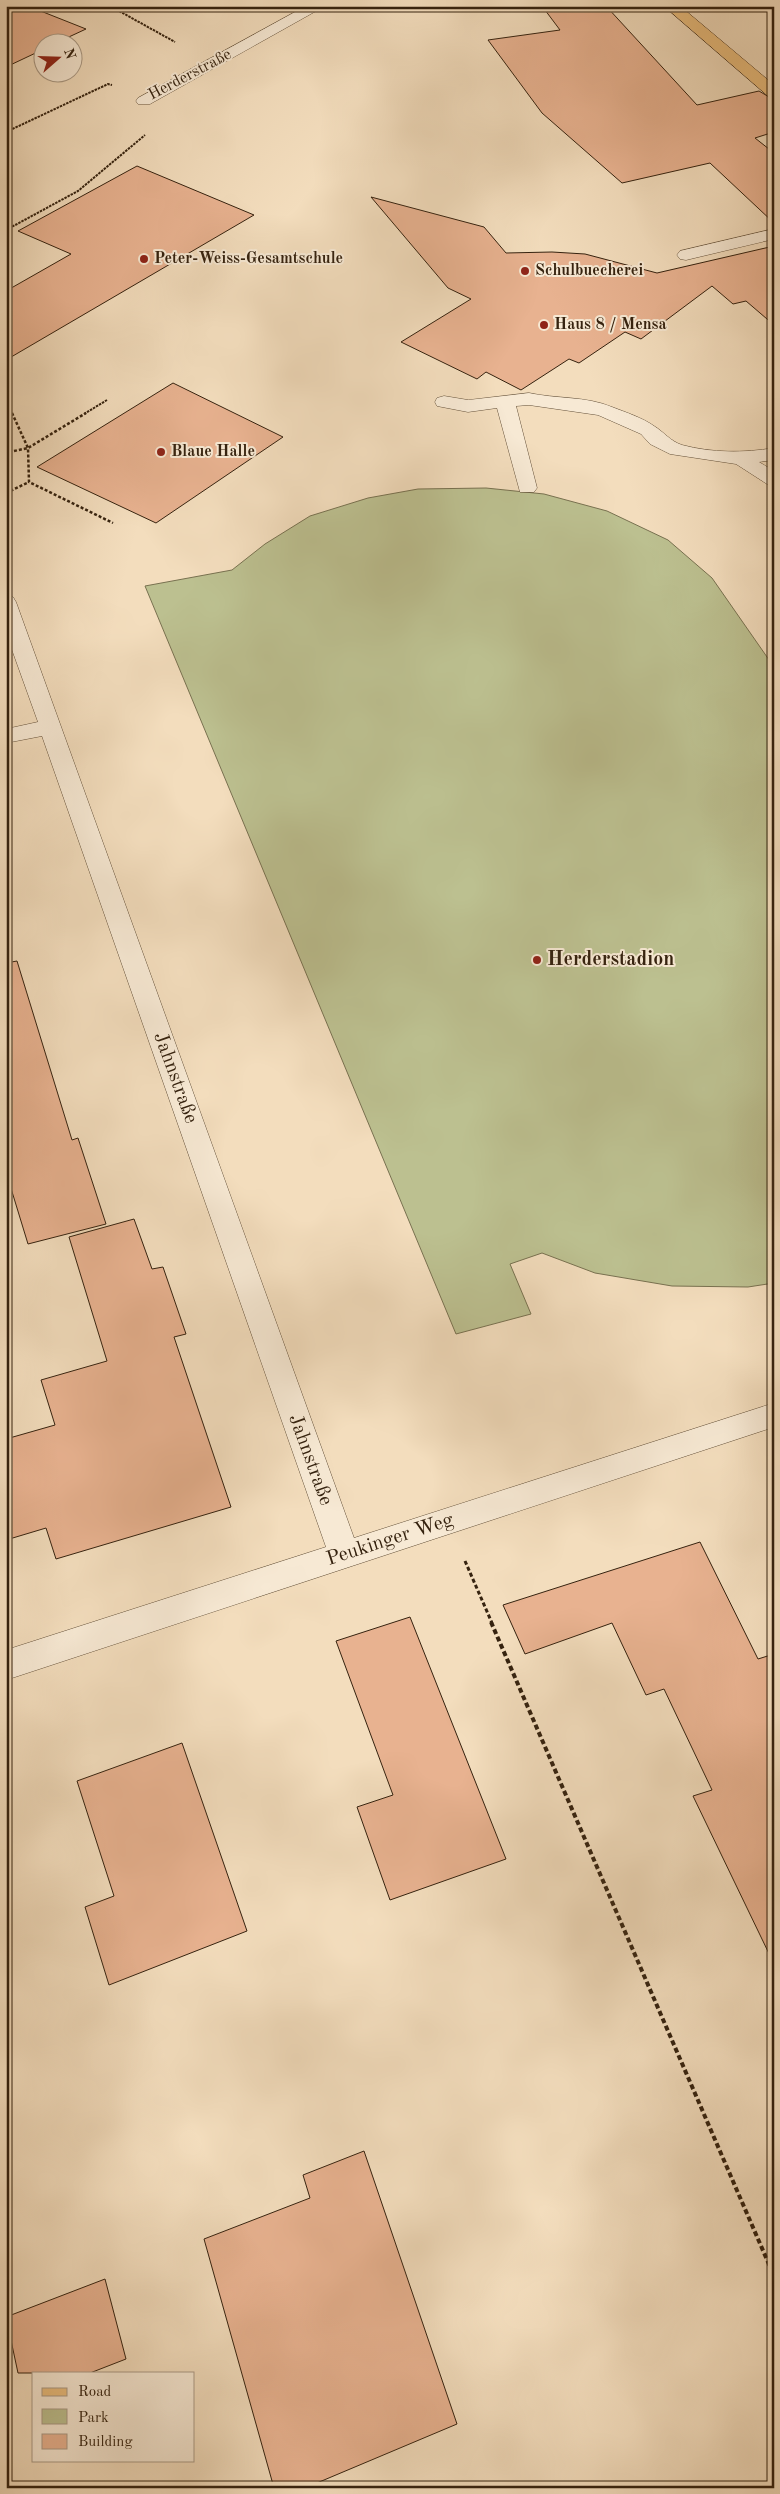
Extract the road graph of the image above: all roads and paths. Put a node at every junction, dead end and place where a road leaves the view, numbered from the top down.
1 (110, 6) edge
2 (318, 6) edge
3 (671, 6) edge
4 (214, 63) junction
5 (774, 93) edge
6 (144, 101) joint
7 (6, 132) edge
8 (146, 133) dead end
9 (6, 230) edge
10 (774, 234) edge
11 (686, 255) dead end
12 (6, 400) edge
13 (108, 400) dead end
14 (444, 402) dead end
15 (505, 402) junction
16 (28, 448) junction
17 (14, 451) dead end
18 (774, 454) edge
19 (740, 459) junction
20 (774, 480) edge
21 (29, 482) junction
22 (527, 488) dead end
23 (6, 494) edge
24 (113, 523) dead end
25 (6, 602) edge
26 (50, 727) junction
27 (6, 736) edge
28 (774, 1415) edge
29 (448, 1521) junction
30 (344, 1554) junction
31 (6, 1665) edge
32 (774, 2276) edge

1 - 4 path
2 - 4 street, Herderstraße
3 - 5 main road
4 - 6 street, Herderstraße
6 - 7 path, Herderstraße
8 - 9 path
10 - 11 street
12 - 16 path
13 - 16 path
14 - 15 street
15 - 19 street
15 - 22 street
16 - 17 path
16 - 21 path
18 - 19 street
19 - 20 street
21 - 23 path
21 - 24 path
25 - 26 street, Jahnstraße
26 - 27 street
26 - 30 street, Jahnstraße
28 - 29 street, Peukinger Weg
29 - 30 street, Peukinger Weg
29 - 32 path
30 - 31 street, Peukinger Weg

